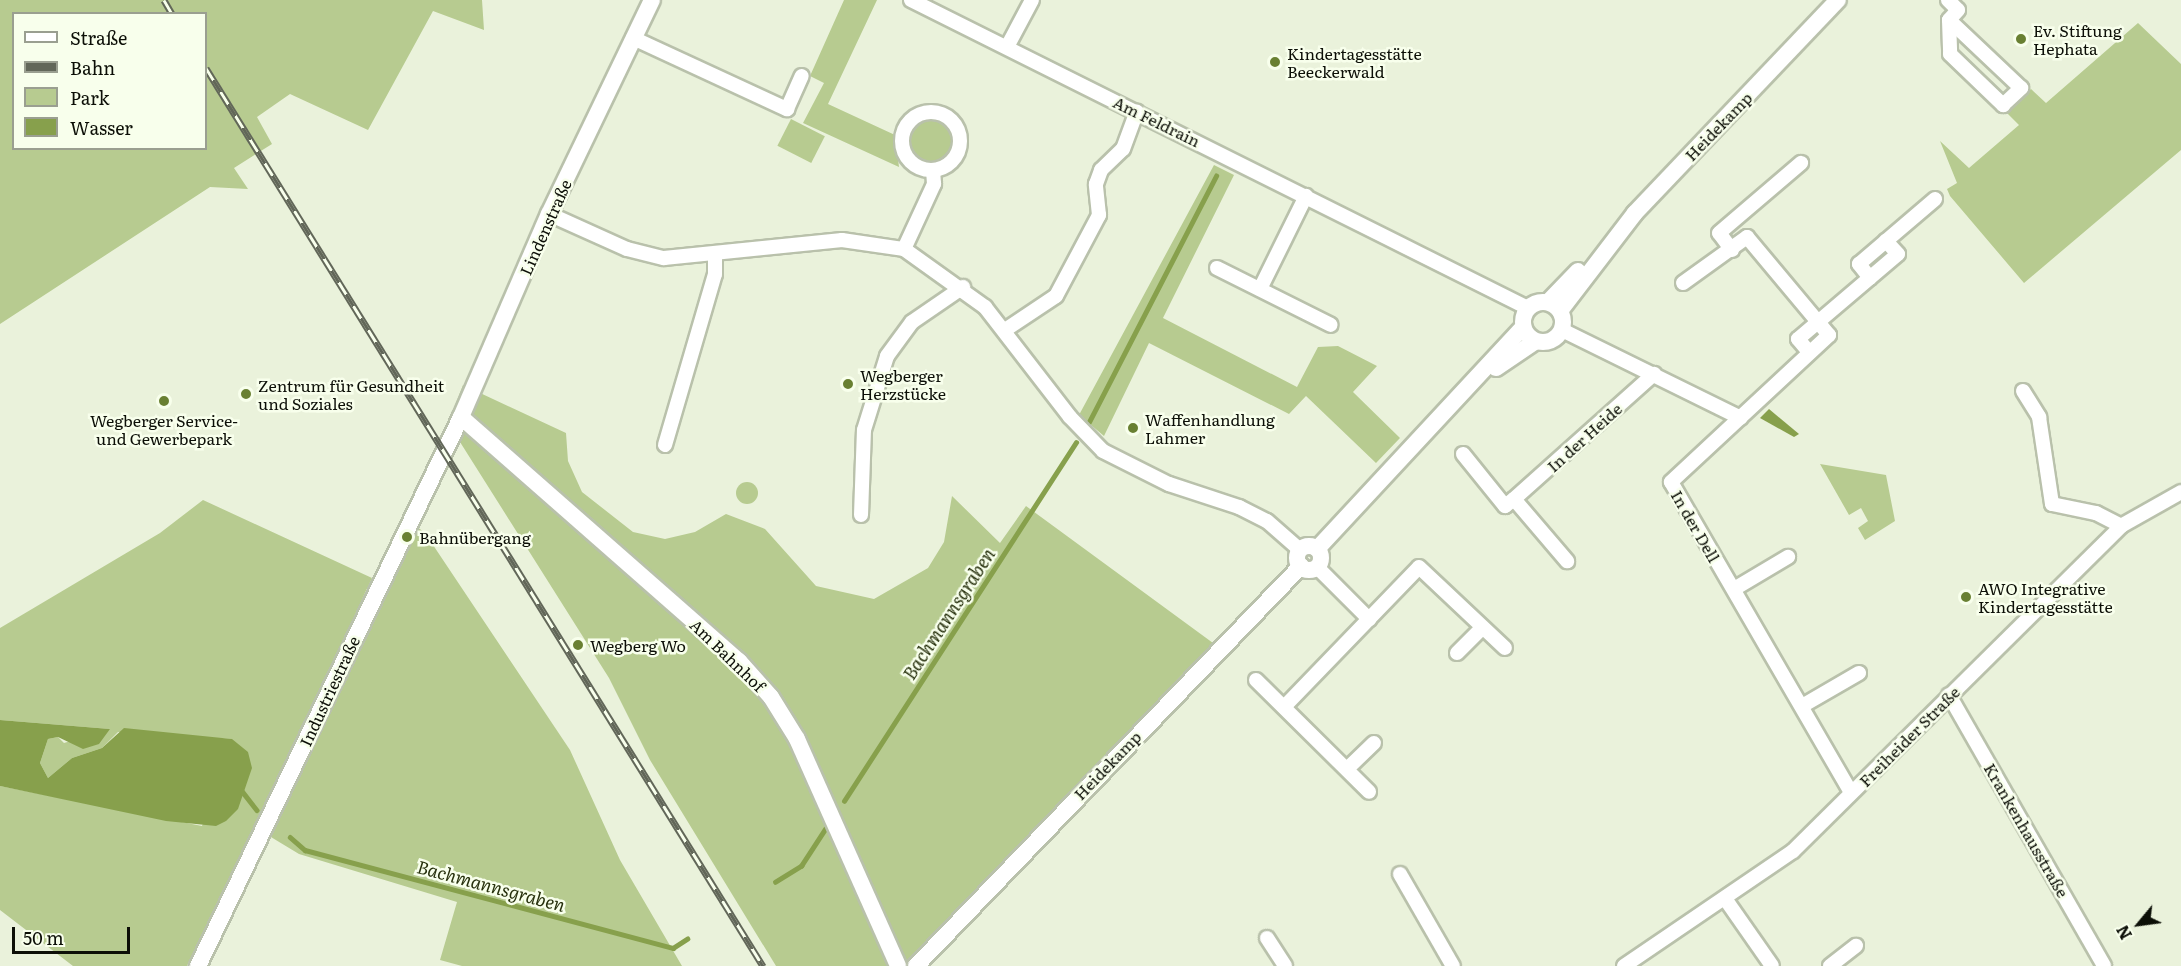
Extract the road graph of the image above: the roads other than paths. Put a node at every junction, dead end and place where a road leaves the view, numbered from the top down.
1 (652, 0) edge
2 (911, 0) edge
3 (1032, 0) edge
4 (1838, 0) edge
5 (1948, 0) edge
6 (1949, 20) junction
7 (633, 38) junction
8 (1007, 47) junction
9 (802, 76) dead end
10 (1137, 111) junction
11 (1801, 164) dead end
12 (933, 170) junction
13 (1306, 195) junction
14 (1935, 199) dead end
15 (549, 214) junction
16 (1734, 220) junction
17 (1747, 237) junction
18 (904, 249) junction
19 (1732, 250) junction
20 (715, 255) junction
21 (1217, 268) dead end
22 (1683, 283) dead end
23 (963, 287) junction
24 (1260, 289) junction
25 (1554, 306) junction
26 (1528, 308) junction
27 (1818, 322) junction
28 (1331, 325) dead end
29 (1523, 327) junction
30 (1005, 330) junction
31 (1562, 330) junction
32 (1536, 341) junction
33 (1654, 374) junction
34 (1478, 380) junction
35 (2023, 391) dead end
36 (461, 417) junction
37 (1741, 418) junction
38 (665, 445) dead end
39 (1463, 453) dead end
40 (2181, 492) edge
41 (1514, 499) junction
42 (861, 515) dead end
43 (2121, 526) junction
44 (1788, 557) dead end
45 (1306, 561) junction
46 (1567, 561) dead end
47 (1734, 589) junction
48 (1369, 619) junction
49 (1482, 628) junction
50 (1505, 648) dead end
51 (1457, 653) dead end
52 (1859, 673) dead end
53 (1256, 680) dead end
54 (1949, 695) junction
55 (1802, 706) junction
56 (1284, 707) junction
57 (1374, 743) dead end
58 (1348, 768) junction
59 (1369, 792) dead end
60 (1851, 793) junction
61 (1400, 874) dead end
62 (1726, 900) junction
63 (1267, 938) dead end
64 (1856, 946) dead end
65 (198, 966) edge
66 (898, 966) edge
67 (916, 966) edge
68 (1285, 966) edge
69 (1453, 966) edge
70 (1624, 966) edge
71 (1772, 966) edge
72 (1830, 966) edge
73 (2104, 966) edge

1 - 7 street, Lindenstraße
2 - 8 street, Am Feldrain
3 - 8 street
4 - 25 street, Heidekamp
5 - 6 street
6 - 6 street
7 - 9 street
7 - 15 street, Lindenstraße
8 - 10 street, Am Feldrain
10 - 13 street, Am Feldrain
10 - 30 street
11 - 16 street
12 - 12 street
12 - 18 street
13 - 24 street
13 - 26 street, Am Feldrain
14 - 27 street
15 - 20 street
15 - 36 street, Lindenstraße
16 - 17 street
16 - 19 street
17 - 19 street
17 - 27 street
18 - 20 street
18 - 23 street
19 - 22 street
20 - 38 street
21 - 24 street
23 - 30 street
23 - 42 street
24 - 28 street
25 - 26 street
25 - 31 street
26 - 29 street
27 - 37 street
29 - 32 street
29 - 34 street
30 - 45 street
31 - 32 street
31 - 33 street
32 - 34 street
33 - 37 street
33 - 41 street, In der Heide
34 - 45 street
35 - 43 street
36 - 65 street, Industriestraße
36 - 66 street, Am Bahnhof
37 - 47 street, In der Dell
39 - 41 street
40 - 43 street, Freiheider Straße
41 - 46 street
43 - 54 street, Freiheider Straße
44 - 47 street
45 - 48 street
45 - 67 street, Heidekamp
47 - 55 street, In der Dell
48 - 49 street
48 - 56 street
49 - 50 street
49 - 51 street
52 - 55 street
53 - 56 street
54 - 60 street, Freiheider Straße
54 - 73 street, Krankenhausstraße
55 - 60 street, In der Dell
56 - 58 street
57 - 58 street
58 - 59 street
60 - 62 street, Freiheider Straße
61 - 69 street
62 - 70 street, Freiheider Straße
62 - 71 street
63 - 68 street
64 - 72 street

